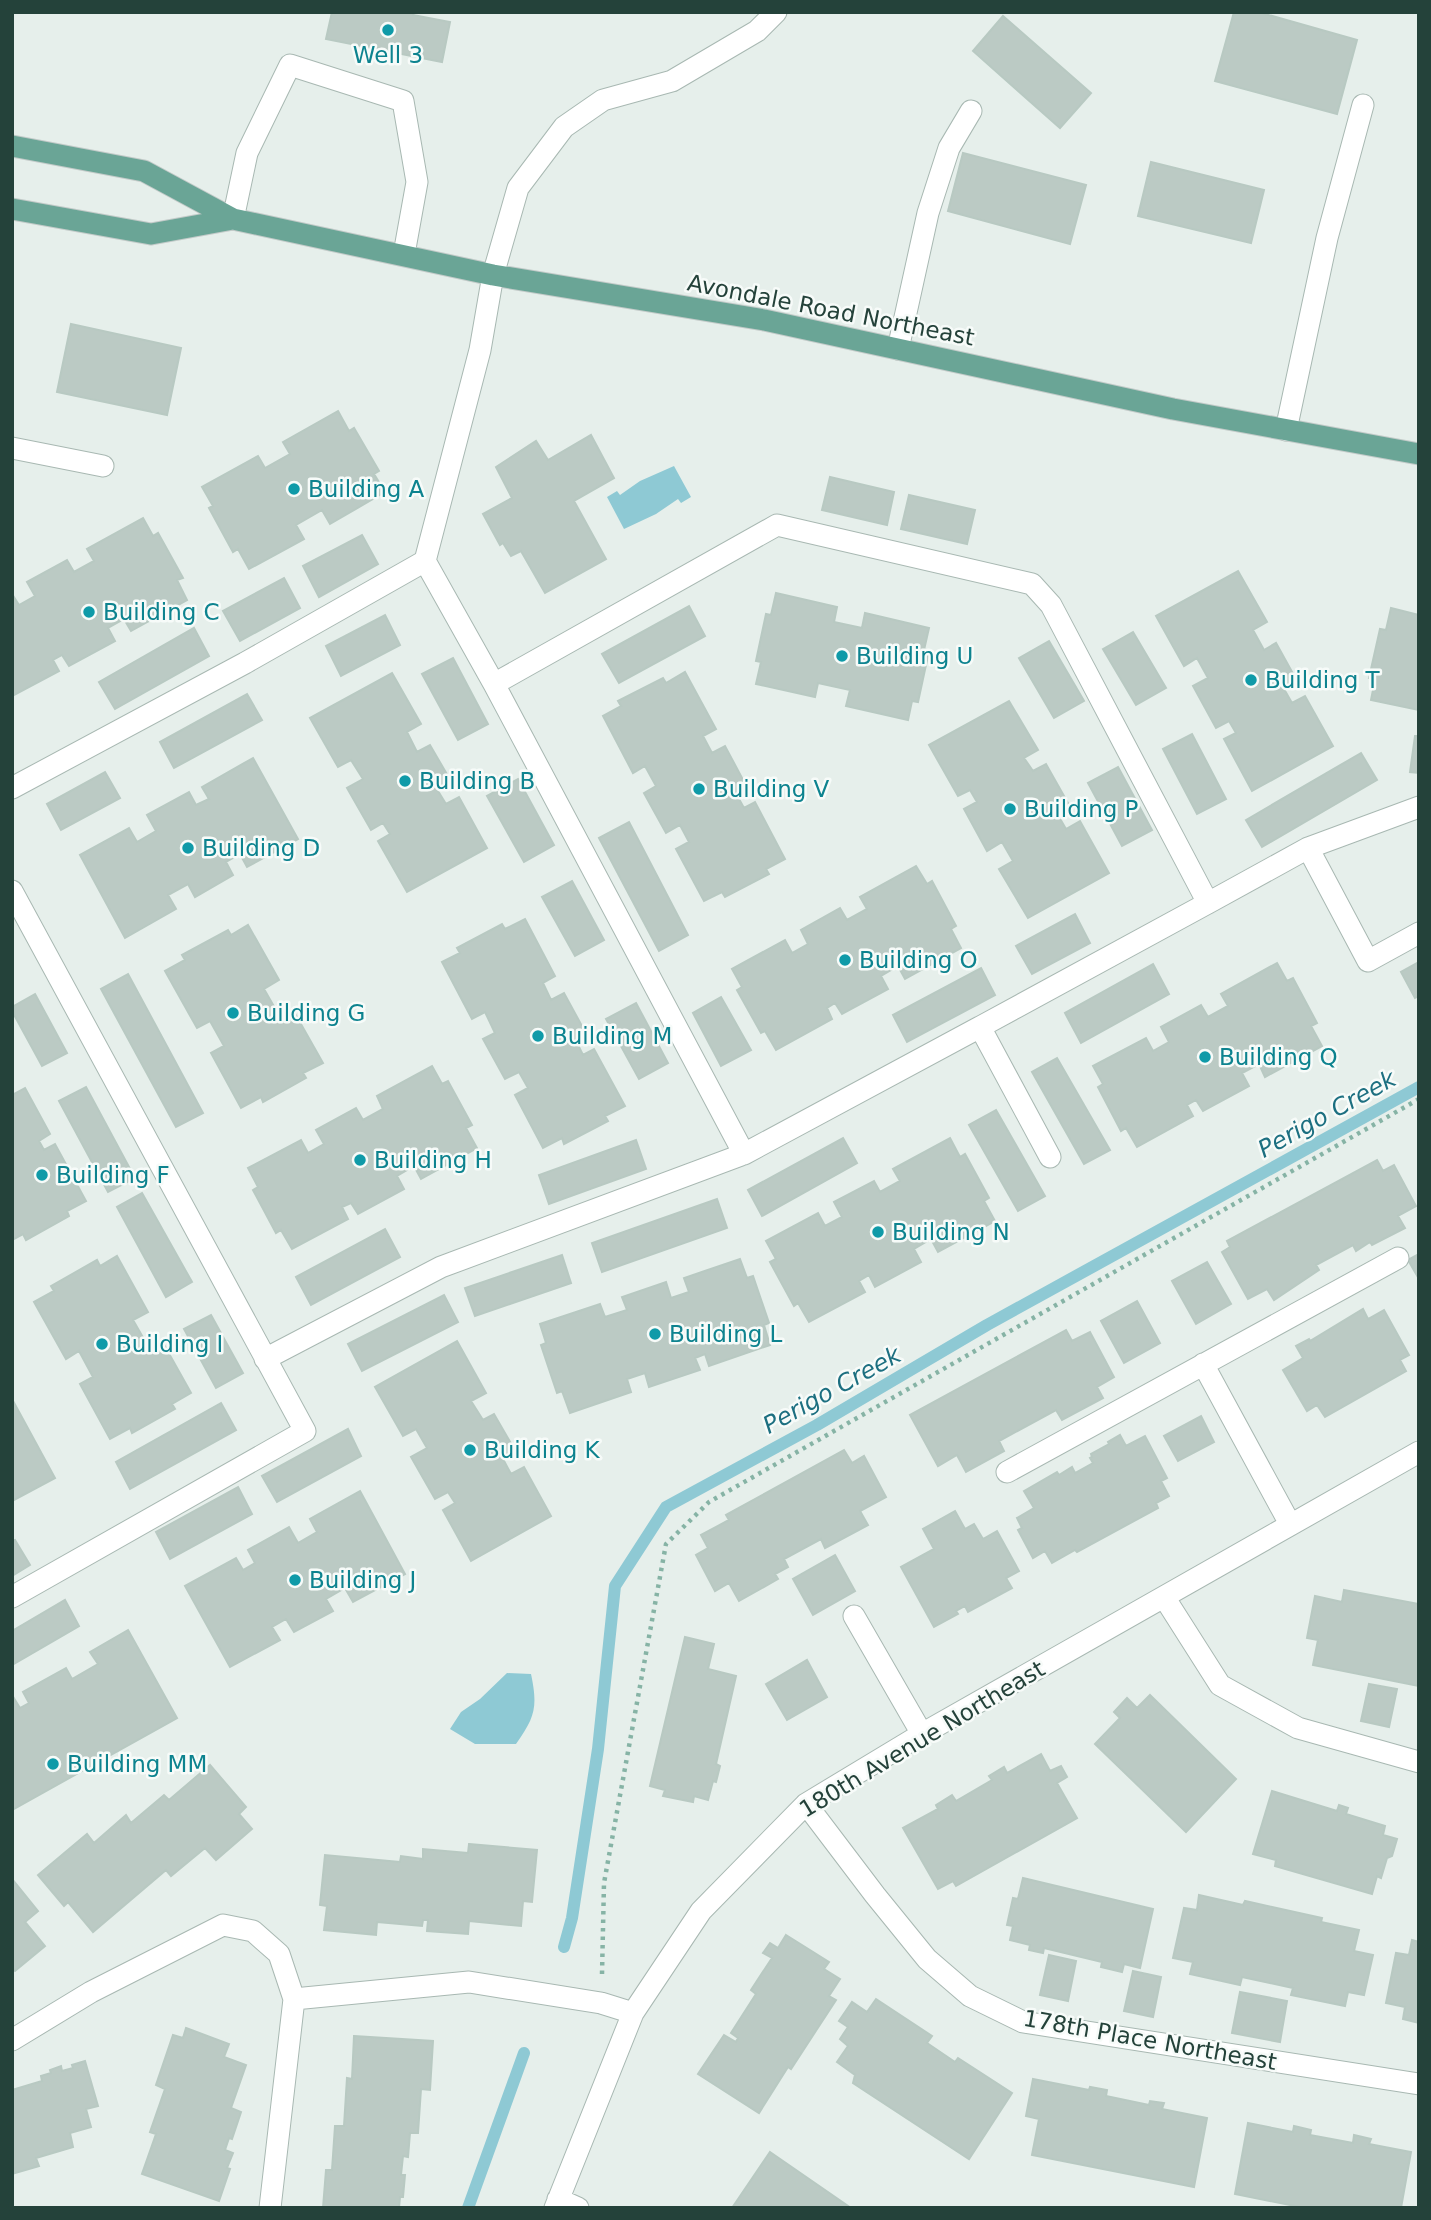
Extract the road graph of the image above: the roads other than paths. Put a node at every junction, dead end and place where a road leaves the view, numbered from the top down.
1 (776, 12) edge
2 (1363, 104) dead end
3 (971, 111) dead end
4 (12, 146) edge
5 (12, 209) edge
6 (233, 219) junction
7 (404, 254) junction
8 (493, 275) junction
9 (898, 349) junction
10 (1286, 430) junction
11 (12, 448) edge
12 (1419, 454) edge
13 (103, 467) dead end
14 (425, 561) junction
15 (494, 684) junction
16 (12, 788) edge
17 (1419, 807) edge
18 (1308, 848) junction
19 (1208, 903) junction
20 (15, 905) edge
21 (1419, 933) edge
22 (980, 1027) junction
23 (744, 1154) junction
24 (1050, 1157) dead end
25 (1398, 1258) dead end
26 (265, 1359) junction
27 (1203, 1364) junction
28 (1419, 1452) edge
29 (1007, 1472) dead end
30 (1290, 1524) junction
31 (12, 1597) edge
32 (1164, 1597) junction
33 (854, 1616) dead end
34 (922, 1734) junction
35 (1419, 1762) edge
36 (806, 1804) junction
37 (294, 1999) junction
38 (634, 2013) junction
39 (12, 2040) edge
40 (1419, 2084) edge
41 (563, 2205) edge
42 (270, 2208) edge

1 - 8 street
2 - 10 street
3 - 9 street
4 - 6 main road, Avondale Road Northeast
5 - 6 main road, Avondale Road Northeast
6 - 7 main road, Avondale Road Northeast
6 - 7 street
7 - 8 main road, Avondale Road Northeast
8 - 9 main road, Avondale Road Northeast
8 - 14 street
9 - 10 main road, Avondale Road Northeast
10 - 12 main road, Avondale Road Northeast
11 - 13 street
14 - 15 street
14 - 16 street
15 - 19 street
15 - 23 street
17 - 18 street
18 - 19 street
18 - 21 street
19 - 22 street
20 - 26 street
22 - 23 street
22 - 24 street
23 - 26 street
25 - 27 street
26 - 31 street
27 - 29 street
27 - 30 street
28 - 30 street, 180th Avenue Northeast
30 - 32 street, 180th Avenue Northeast
32 - 34 street, 180th Avenue Northeast
32 - 35 street
33 - 34 street
34 - 36 street, 180th Avenue Northeast
36 - 38 street, 180th Avenue Northeast
36 - 40 street, 178th Place Northeast
37 - 38 street
37 - 39 street
37 - 42 street
38 - 41 street, 180th Avenue Northeast

